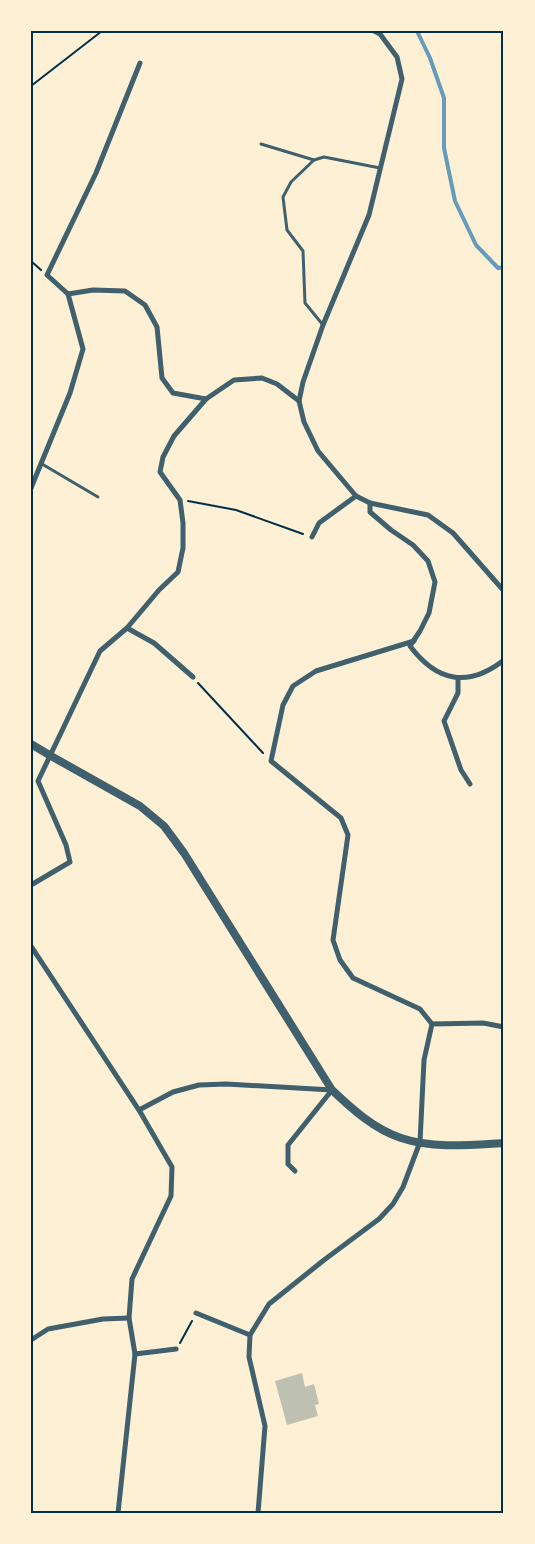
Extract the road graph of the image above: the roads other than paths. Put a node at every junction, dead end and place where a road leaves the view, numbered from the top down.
1 (374, 31) edge
2 (140, 63) dead end
3 (261, 144) dead end
4 (314, 160) junction
5 (380, 168) junction
6 (68, 294) junction
7 (323, 325) junction
8 (206, 399) junction
9 (299, 401) junction
10 (42, 464) junction
11 (31, 488) edge
12 (356, 496) junction
13 (98, 497) dead end
14 (370, 503) junction
15 (312, 537) road end
16 (504, 591) edge
17 (127, 628) junction
18 (414, 641) junction
19 (504, 660) edge
20 (193, 678) road end
21 (458, 678) junction
22 (31, 744) edge
23 (50, 756) junction
24 (470, 784) dead end
25 (31, 885) edge
26 (31, 946) edge
27 (432, 1024) junction
28 (504, 1026) edge
29 (332, 1090) junction
30 (139, 1110) junction
31 (420, 1142) junction
32 (504, 1143) edge
33 (294, 1171) dead end
34 (196, 1313) road end
35 (128, 1318) junction
36 (250, 1335) junction
37 (31, 1340) edge
38 (176, 1349) road end
39 (135, 1354) junction
40 (118, 1513) edge
41 (258, 1513) edge

1 - 5 street
2 - 6 street
3 - 4 lane
4 - 5 lane
4 - 7 lane
5 - 7 street
6 - 8 street
6 - 10 street
7 - 9 street
8 - 9 street
8 - 17 street
9 - 12 street
10 - 11 street
10 - 13 lane
12 - 14 street
12 - 15 street
14 - 16 street
14 - 18 street
17 - 20 street
17 - 23 street
18 - 21 street
18 - 27 street
19 - 21 street
21 - 24 street
22 - 23 street
23 - 25 street
23 - 29 street
26 - 30 street
27 - 28 street
27 - 31 street
29 - 30 street
29 - 31 street
29 - 33 street
30 - 35 street
31 - 32 street
31 - 36 street
34 - 36 street
35 - 37 street
35 - 39 street
36 - 41 street
38 - 39 street
39 - 40 street

